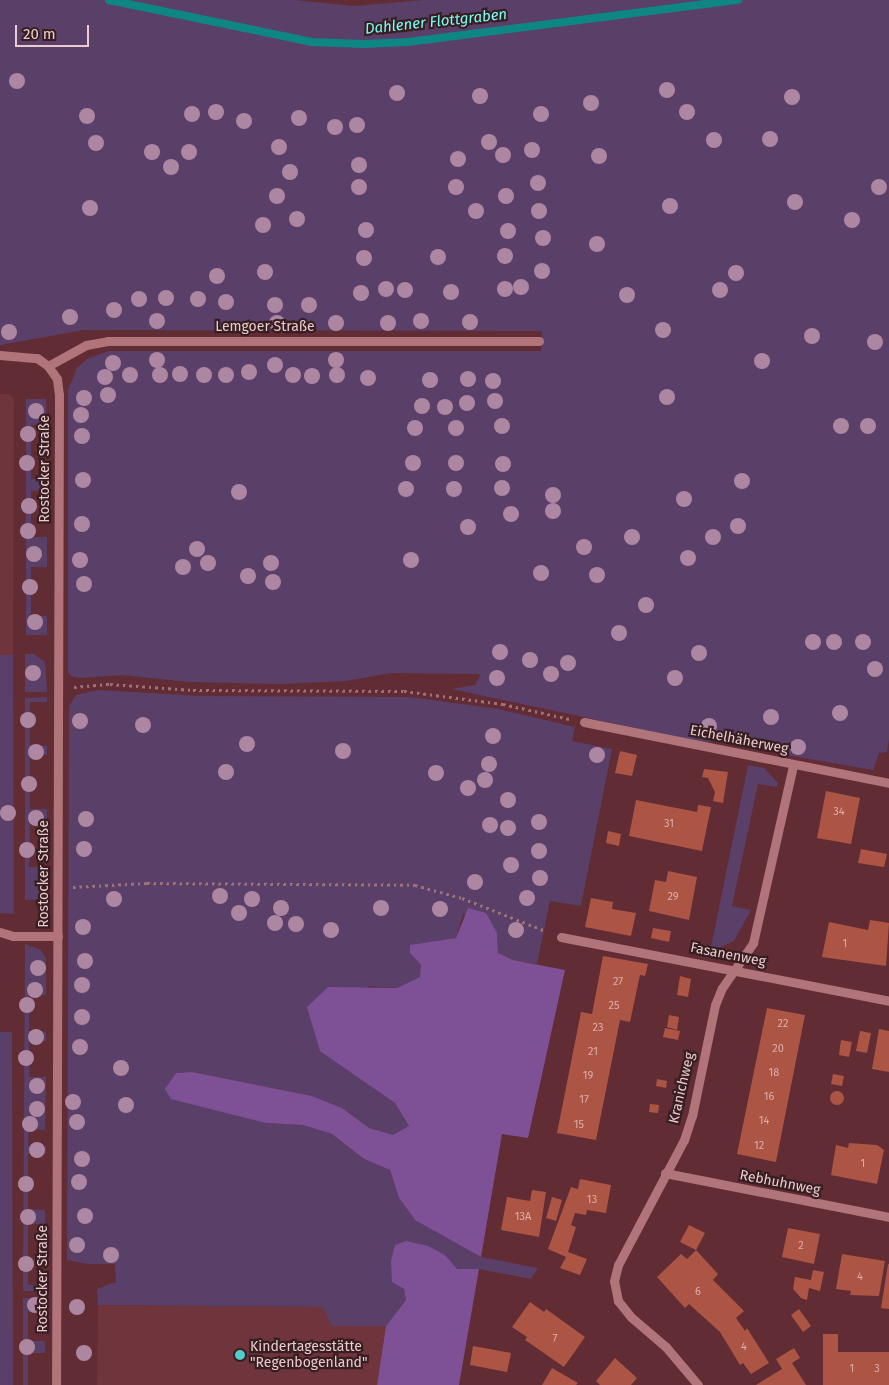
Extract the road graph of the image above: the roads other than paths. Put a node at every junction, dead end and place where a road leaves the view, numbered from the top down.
1 (539, 340) dead end
2 (0, 355) edge
3 (48, 366) junction
4 (584, 722) road end
5 (793, 765) junction
6 (889, 783) edge
7 (0, 932) edge
8 (58, 936) junction
9 (561, 937) road end
10 (735, 970) junction
11 (889, 1001) edge
12 (666, 1173) junction
13 (889, 1217) edge
14 (56, 1385) edge
15 (698, 1385) edge

1 - 3 street, Lemgoer Straße
2 - 3 street
3 - 8 street, Rostocker Straße
4 - 5 street, Eichelhäherweg
5 - 6 street, Eichelhäherweg
5 - 10 street, Kranichweg
7 - 8 street
8 - 14 street, Rostocker Straße
9 - 10 street, Fasanenweg
10 - 11 street, Fasanenweg
10 - 12 street, Kranichweg
12 - 13 street, Rebhuhnweg
12 - 15 street, Kranichweg

